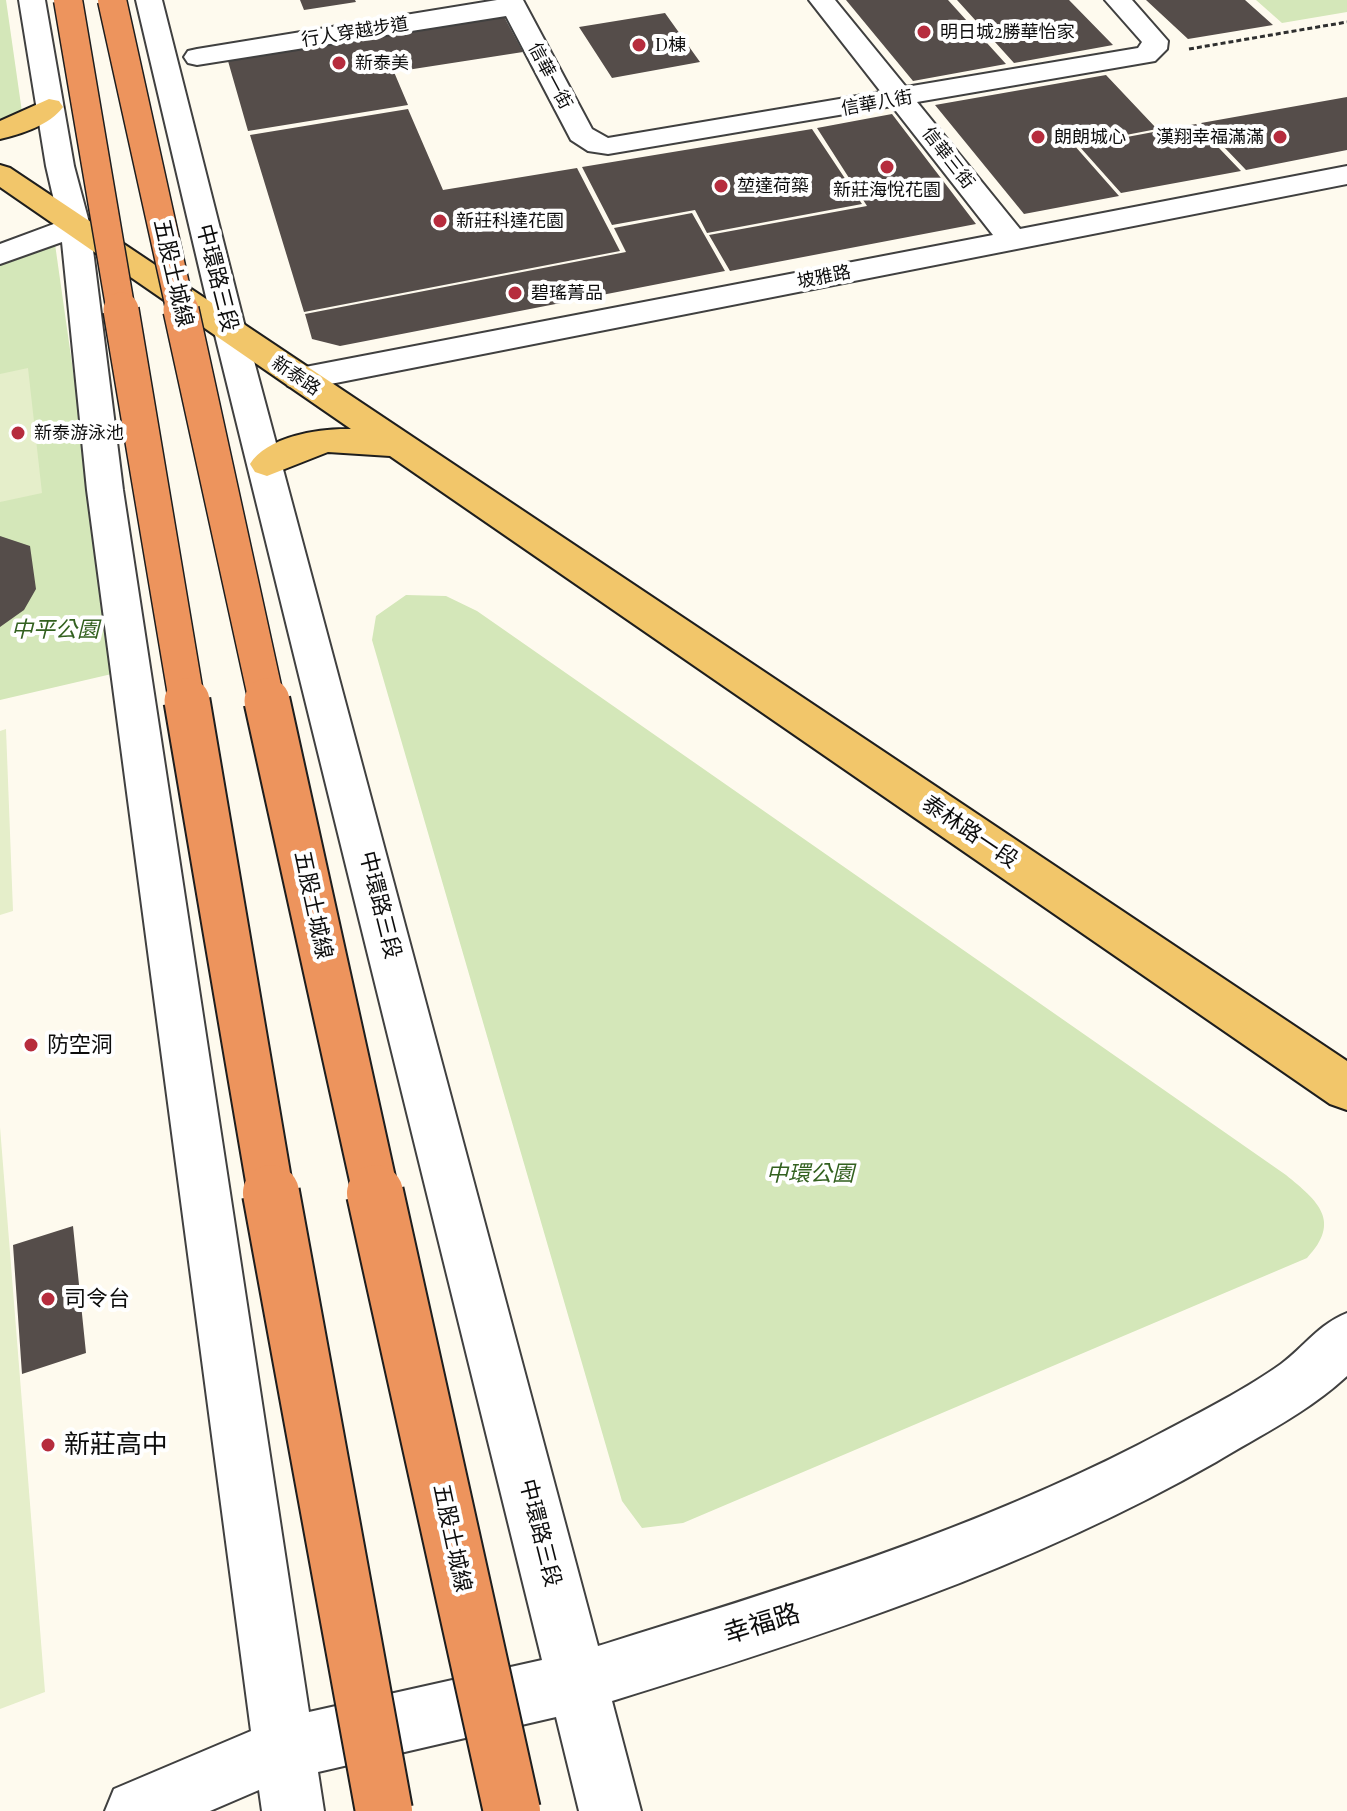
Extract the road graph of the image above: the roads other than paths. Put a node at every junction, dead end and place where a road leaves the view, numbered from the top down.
1 (32, 0) edge
2 (68, 0) edge
3 (112, 0) edge
4 (149, 0) edge
5 (822, 0) edge
6 (1118, 0) edge
7 (512, 4) edge
8 (197, 57) dead end
9 (901, 99) junction
10 (49, 107) junction
11 (0, 131) edge
12 (598, 145) joint
13 (0, 174) edge
14 (1347, 175) edge
15 (75, 226) junction
16 (1013, 240) junction
17 (0, 255) edge
18 (230, 331) junction
19 (300, 379) junction
20 (399, 446) junction
21 (267, 464) junction
22 (593, 578) joint
23 (1347, 1088) edge
24 (1347, 1339) edge
25 (577, 1682) junction
26 (283, 1749) junction
27 (208, 1796) edge
28 (136, 1811) edge
29 (293, 1811) edge
30 (384, 1811) edge
31 (512, 1811) edge
32 (610, 1811) edge

1 - 10 street
2 - 30 highway, bridge
3 - 31 highway, 五股土城線, bridge
4 - 18 street, 中環路三段
5 - 9 street, 信華三街
6 - 9 street, 信華八街
7 - 8 street, 行人穿越步道
7 - 12 street, 信華一街
9 - 12 street, 信華八街
9 - 16 street, 信華三街
10 - 11 main road
10 - 15 street
13 - 15 main road, 新泰路
14 - 16 street, 坡雅路
15 - 17 street
15 - 18 main road, 新泰路
15 - 26 street
16 - 19 street, 坡雅路
18 - 19 main road, 新泰路
18 - 21 street, 中環路三段
19 - 20 main road, 新泰路
20 - 21 main road
20 - 22 main road, 新泰路
21 - 25 street, 中環路三段
22 - 23 main road, 泰林路一段
24 - 25 street, 幸福路
25 - 26 street, 幸福路
25 - 32 street, 中環路三段
26 - 27 street, 幸福路
26 - 29 street
27 - 28 street, 幸福路

